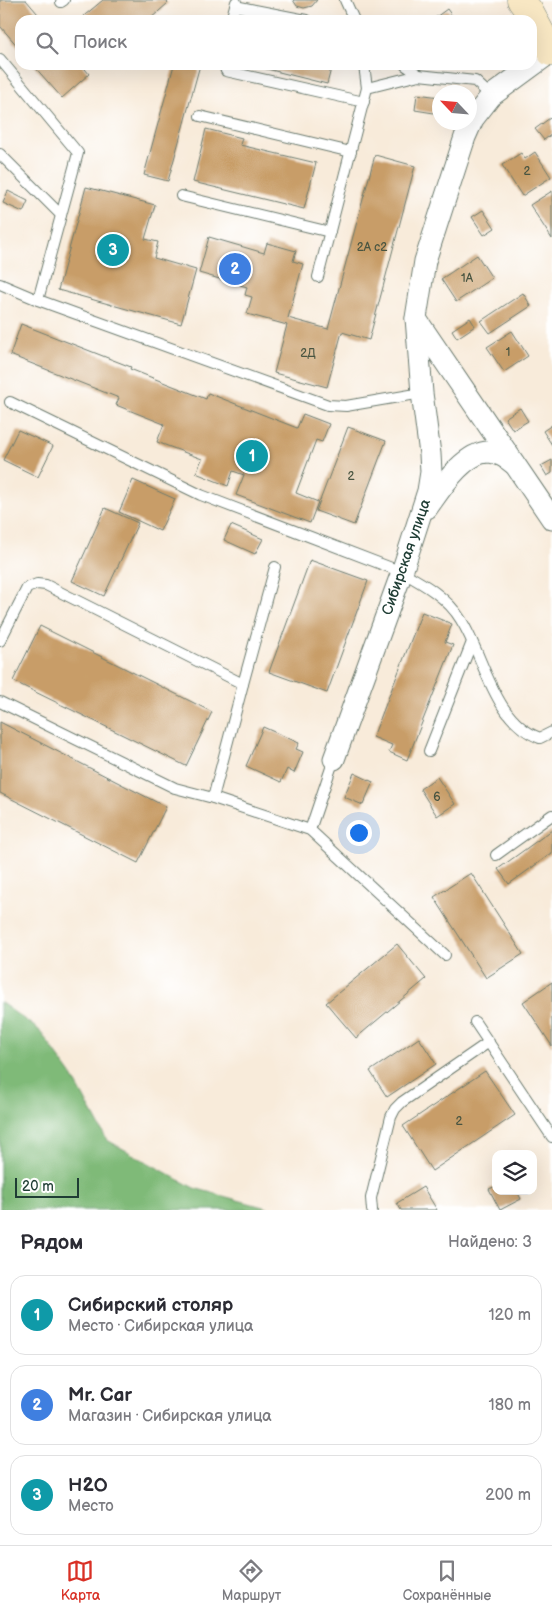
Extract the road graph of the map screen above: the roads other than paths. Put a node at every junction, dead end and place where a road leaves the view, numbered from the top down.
1 (345, 0) edge
2 (521, 0) edge
3 (236, 3) edge
4 (232, 15) edge
5 (285, 15) edge
6 (352, 15) edge
7 (530, 15) edge
8 (537, 27) edge
9 (552, 53) edge
10 (0, 59) edge
11 (537, 64) edge
12 (226, 70) edge
13 (365, 70) edge
14 (411, 70) edge
15 (528, 70) edge
16 (419, 76) junction
17 (367, 88) junction
18 (491, 96) junction
19 (364, 102) junction
20 (200, 116) dead end
21 (351, 152) junction
22 (0, 154) edge
23 (180, 196) dead end
24 (61, 215) junction
25 (330, 232) junction
26 (318, 277) dead end
27 (0, 284) edge
28 (38, 300) junction
29 (416, 318) junction
30 (422, 393) junction
31 (10, 402) dead end
32 (515, 464) junction
33 (422, 514) junction
34 (552, 519) edge
35 (275, 567) dead end
36 (402, 572) junction
37 (0, 641) edge
38 (472, 642) junction
39 (243, 684) junction
40 (0, 702) edge
41 (552, 732) edge
42 (429, 751) dead end
43 (334, 759) joint
44 (213, 798) junction
45 (552, 815) edge
46 (310, 830) junction
47 (496, 855) dead end
48 (445, 955) dead end
49 (475, 1022) dead end
50 (489, 1042) junction
51 (552, 1137) edge
52 (372, 1210) edge

1 - 6 lane
2 - 7 street
3 - 4 lane
3 - 5 lane
8 - 9 street
9 - 11 street, Сибирская улица
10 - 24 lane
12 - 19 lane
13 - 17 lane
14 - 16 lane
15 - 18 street, Сибирская улица
16 - 17 lane
16 - 18 lane
17 - 19 lane
18 - 29 street, Сибирская улица
19 - 21 lane
20 - 21 lane
21 - 25 lane
22 - 24 lane
23 - 25 lane
24 - 28 lane
25 - 26 lane
27 - 28 lane
28 - 30 lane
29 - 30 street, Сибирская улица
29 - 32 street
30 - 33 street, Сибирская улица
31 - 36 lane
32 - 33 street
32 - 34 street
33 - 36 street, Сибирская улица
35 - 39 lane
36 - 38 lane
36 - 43 street, Сибирская улица
37 - 39 lane
38 - 41 lane
38 - 42 lane
39 - 44 lane
40 - 44 lane
43 - 46 lane
44 - 46 lane
45 - 47 lane
46 - 48 lane
49 - 50 lane
50 - 51 lane
50 - 52 lane

